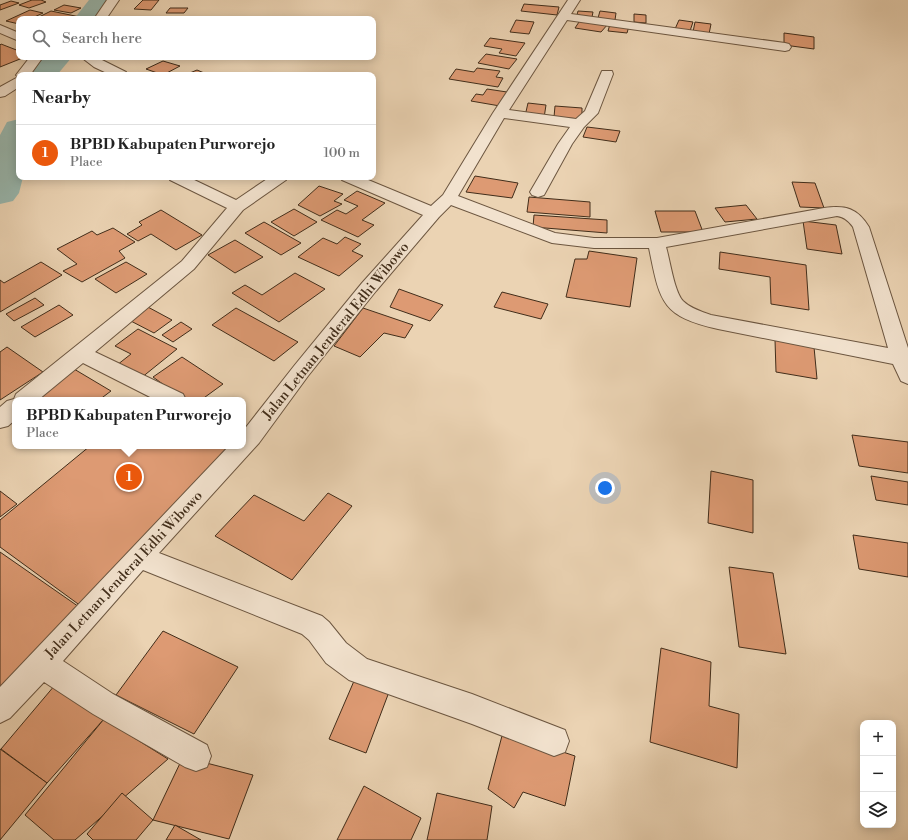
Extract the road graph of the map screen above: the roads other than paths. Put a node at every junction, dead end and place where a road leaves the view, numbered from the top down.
1 (113, 0) edge
2 (569, 8) edge
3 (102, 16) edge
4 (0, 29) edge
5 (16, 36) edge
6 (785, 47) dead end
7 (35, 60) edge
8 (92, 60) edge
9 (25, 72) edge
10 (115, 72) edge
11 (607, 74) dead end
12 (16, 83) edge
13 (0, 93) edge
14 (500, 113) junction
15 (580, 124) junction
16 (182, 180) edge
17 (276, 180) edge
18 (355, 180) edge
19 (538, 192) dead end
20 (449, 198) junction
21 (237, 207) junction
22 (433, 213) junction
23 (657, 243) junction
24 (80, 353) junction
25 (901, 358) junction
26 (908, 376) edge
27 (28, 397) edge
28 (169, 397) edge
29 (12, 410) edge
30 (0, 420) edge
31 (249, 431) edge
32 (233, 449) edge
33 (139, 557) junction
34 (42, 664) junction
35 (0, 708) edge
36 (554, 741) dead end
37 (196, 756) dead end

1 - 3 street
2 - 6 street
2 - 14 street, Jalan Letnan Jenderal Edhi Wibowo
4 - 5 street
7 - 9 street
8 - 10 street
11 - 15 street
12 - 13 street
14 - 15 street
14 - 20 street, Jalan Letnan Jenderal Edhi Wibowo
15 - 19 street
16 - 21 street
17 - 21 street
18 - 22 street
20 - 22 street, Jalan Letnan Jenderal Edhi Wibowo
20 - 23 street
21 - 24 street
22 - 31 street, Jalan Letnan Jenderal Edhi Wibowo
23 - 25 street
23 - 25 street
24 - 27 street
24 - 28 street
25 - 26 street
29 - 30 street
32 - 33 street, Jalan Letnan Jenderal Edhi Wibowo
33 - 34 street, Jalan Letnan Jenderal Edhi Wibowo
33 - 36 street
34 - 35 street, Jalan Letnan Jenderal Edhi Wibowo
34 - 37 street

